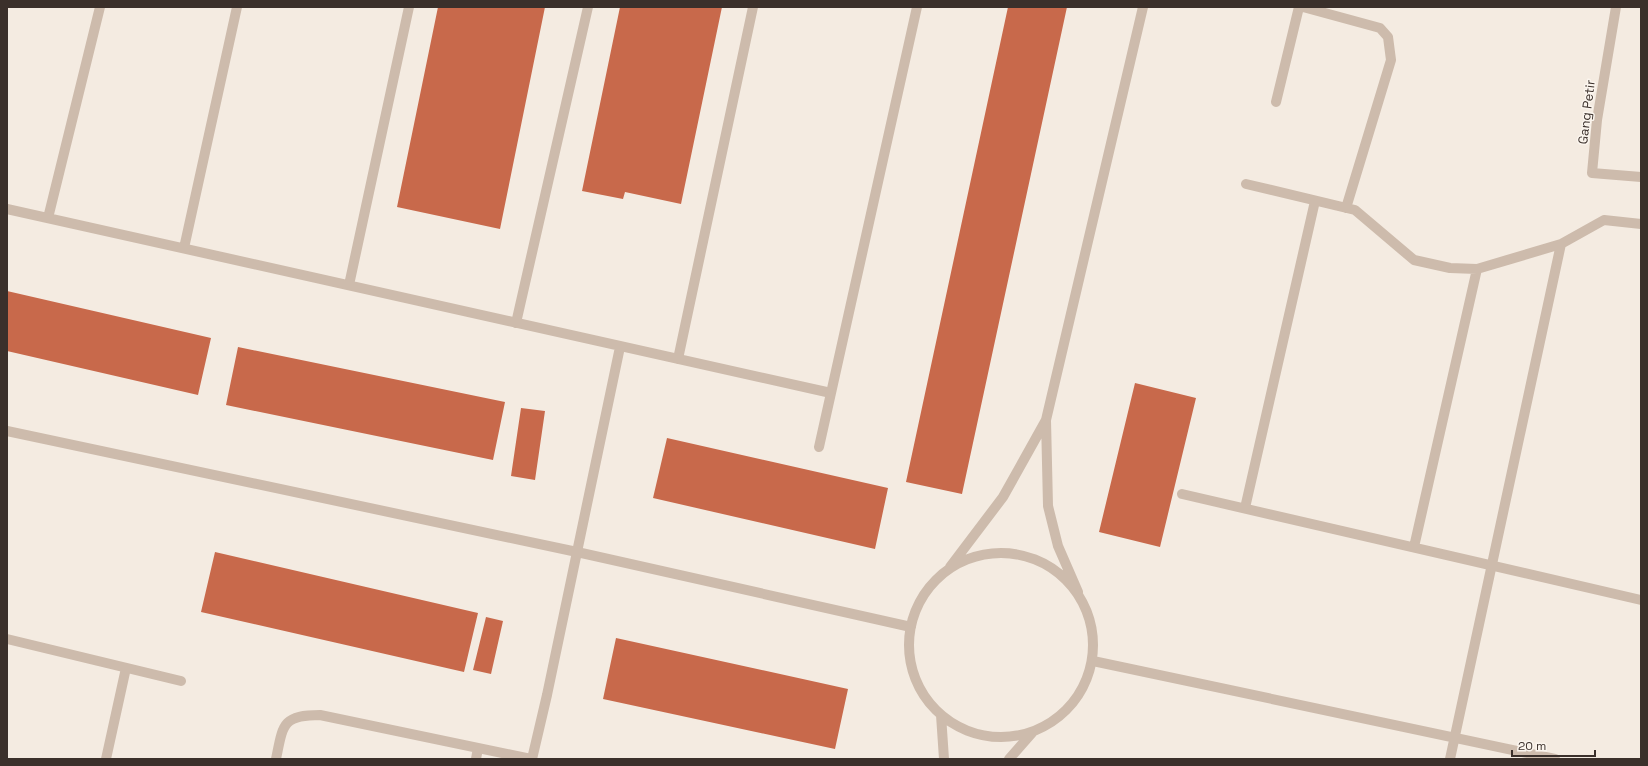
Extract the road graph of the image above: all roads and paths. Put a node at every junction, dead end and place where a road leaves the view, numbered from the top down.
1 (100, 7) edge
2 (237, 7) edge
3 (409, 7) edge
4 (588, 7) edge
5 (753, 7) edge
6 (917, 7) edge
7 (1143, 7) edge
8 (1299, 7) edge
9 (1303, 7) edge
10 (1616, 7) edge
11 (1276, 102) dead end
12 (1641, 177) edge
13 (1246, 184) dead end
14 (1315, 200) junction
15 (7, 208) edge
16 (1346, 208) junction
17 (48, 218) junction
18 (1641, 224) edge
19 (1561, 244) junction
20 (184, 248) junction
21 (1477, 269) junction
22 (349, 285) junction
23 (516, 323) junction
24 (620, 347) junction
25 (678, 359) junction
26 (831, 393) junction
27 (1046, 420) junction
28 (7, 431) edge
29 (819, 447) dead end
30 (1182, 494) dead end
31 (1245, 508) junction
32 (1414, 548) junction
33 (577, 552) junction
34 (1492, 566) junction
35 (950, 568) junction
36 (1078, 592) junction
37 (1641, 600) edge
38 (911, 627) junction
39 (7, 639) edge
40 (1092, 661) junction
41 (126, 668) junction
42 (181, 681) dead end
43 (941, 715) junction
44 (1032, 733) junction
45 (1455, 738) junction
46 (478, 748) junction
47 (106, 759) edge
48 (276, 759) edge
49 (476, 759) edge
50 (532, 759) edge
51 (944, 759) edge
52 (1009, 759) edge
53 (1450, 759) edge
54 (1555, 759) edge

1 - 17 street
2 - 20 street
3 - 22 street
4 - 23 street
5 - 25 street
6 - 26 street
7 - 27 street
8 - 11 street
9 - 16 street
10 - 12 street, Gang Petir
13 - 14 street
14 - 16 street
14 - 31 street
15 - 17 street
16 - 21 street
17 - 20 street
18 - 19 street
19 - 21 street
19 - 34 street
20 - 22 street
21 - 32 street
22 - 23 street
23 - 24 street
24 - 25 street
24 - 33 street
25 - 26 street
26 - 29 street
27 - 35 street
27 - 36 street
28 - 33 street
30 - 31 street
31 - 32 street
32 - 34 street
33 - 38 street
33 - 50 street
34 - 37 street
34 - 45 street
35 - 36 street
35 - 38 street
36 - 40 street
38 - 43 street
39 - 41 street
40 - 44 street
40 - 45 street
41 - 42 street
41 - 47 street
43 - 44 street
43 - 51 street
44 - 52 street
45 - 53 street
45 - 54 street
46 - 48 street
46 - 49 street
46 - 50 street

